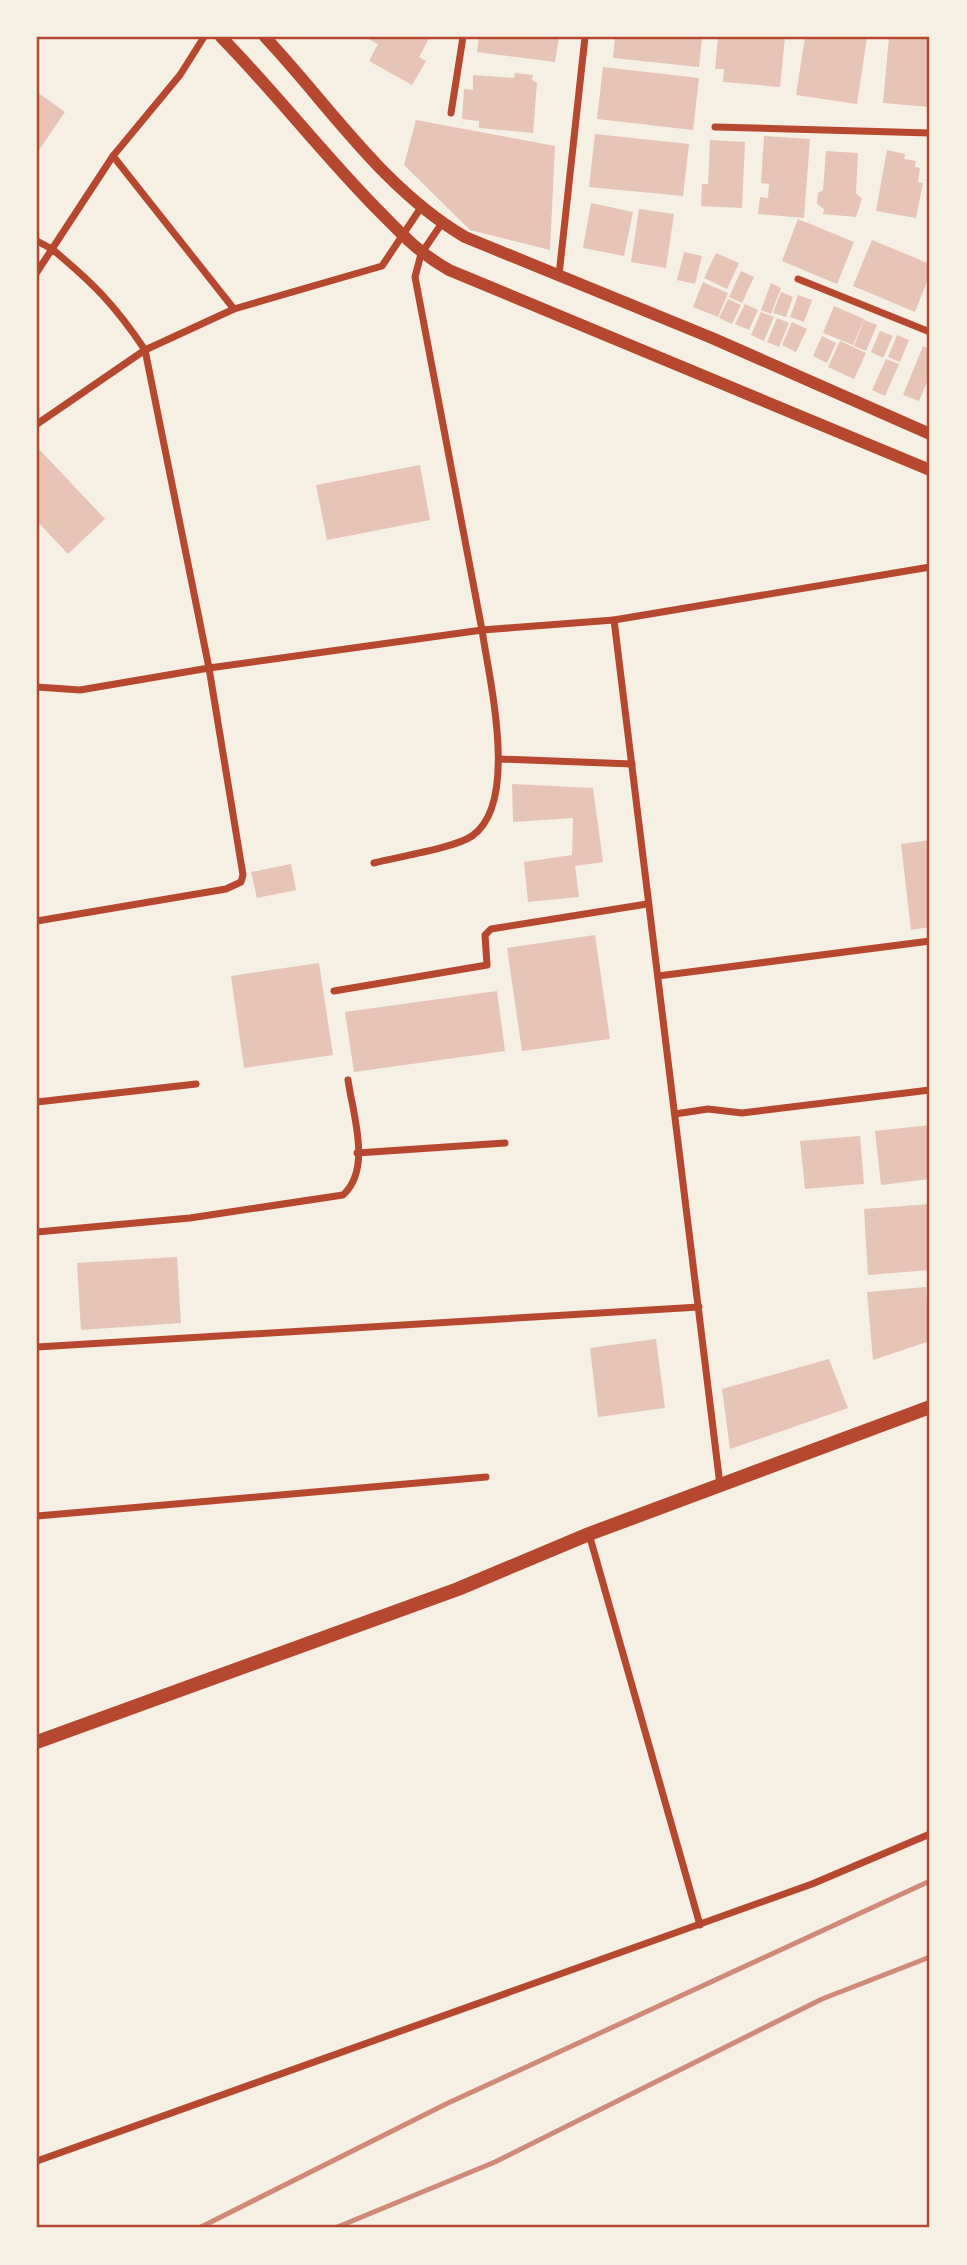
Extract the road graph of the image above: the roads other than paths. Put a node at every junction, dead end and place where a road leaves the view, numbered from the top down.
1 (204, 37) edge
2 (221, 37) edge
3 (265, 37) edge
4 (463, 37) edge
5 (585, 37) edge
6 (451, 113) dead end
7 (715, 127) dead end
8 (930, 133) edge
9 (113, 156) junction
10 (422, 206) junction
11 (442, 223) junction
12 (402, 234) junction
13 (37, 241) edge
14 (51, 249) junction
15 (421, 254) junction
16 (37, 272) edge
17 (559, 275) junction
18 (798, 279) dead end
19 (234, 309) junction
20 (930, 332) edge
21 (145, 351) junction
22 (37, 424) edge
23 (930, 434) edge
24 (930, 470) edge
25 (930, 567) edge
26 (614, 620) junction
27 (482, 630) junction
28 (209, 668) junction
29 (37, 687) edge
30 (500, 759) junction
31 (632, 764) junction
32 (374, 863) dead end
33 (647, 904) junction
34 (37, 922) edge
35 (930, 941) edge
36 (658, 976) junction
37 (334, 991) dead end
38 (348, 1080) dead end
39 (196, 1084) dead end
40 (930, 1090) edge
41 (37, 1102) edge
42 (675, 1114) junction
43 (505, 1143) dead end
44 (358, 1153) junction
45 (37, 1232) edge
46 (699, 1307) junction
47 (37, 1347) edge
48 (930, 1408) edge
49 (486, 1477) dead end
50 (720, 1485) junction
51 (37, 1516) edge
52 (589, 1534) junction
53 (37, 1742) edge
54 (930, 1834) edge
55 (700, 1925) junction
56 (37, 2161) edge

1 - 9 street
2 - 12 street
3 - 10 street
4 - 6 street
5 - 17 street
7 - 8 street
9 - 14 street
9 - 19 street
10 - 11 street
10 - 12 street
11 - 15 street
11 - 17 street
12 - 15 street
12 - 19 street
13 - 14 street
14 - 16 street
14 - 21 street
15 - 24 street
15 - 27 street
17 - 23 street
18 - 20 street
19 - 21 street
21 - 22 street
21 - 28 street
25 - 26 street
26 - 27 street
26 - 31 street
27 - 28 street
27 - 30 street
28 - 29 street
28 - 34 street
30 - 31 street
30 - 32 street
31 - 33 street
33 - 36 street
33 - 37 street
35 - 36 street
36 - 42 street
38 - 44 street
39 - 41 street
40 - 42 street
42 - 46 street
43 - 44 street
44 - 45 street
46 - 47 street
46 - 50 street
48 - 50 main road
49 - 51 street
50 - 52 main road
52 - 53 main road
52 - 55 street
54 - 55 street
55 - 56 street

